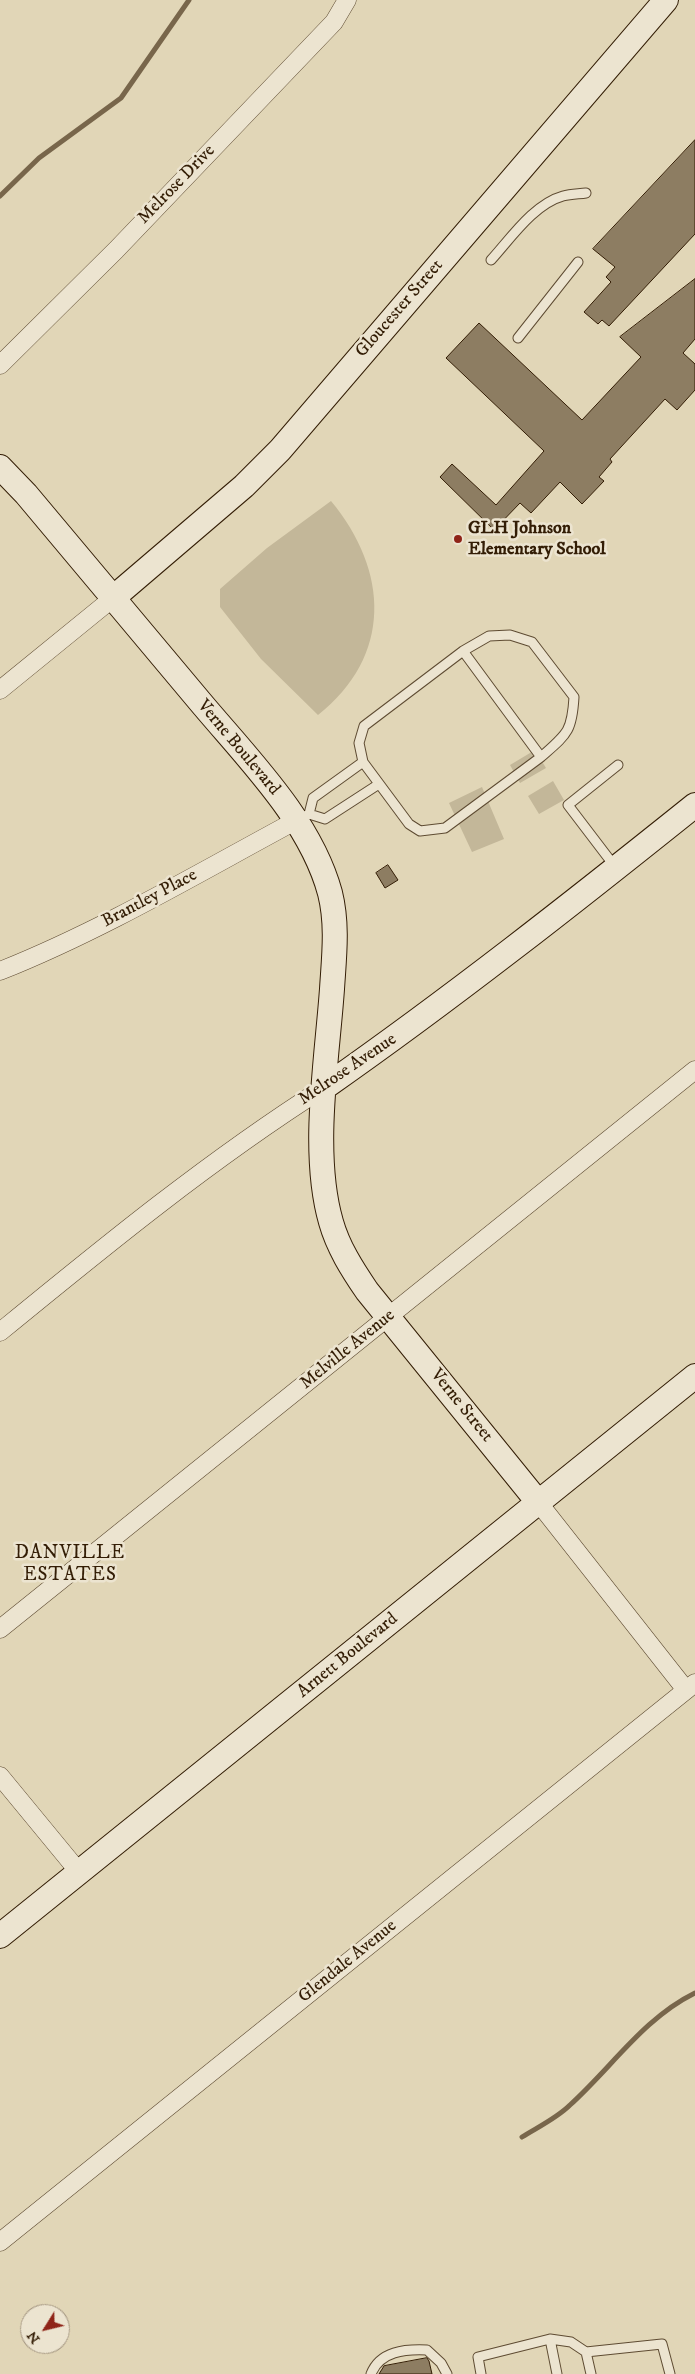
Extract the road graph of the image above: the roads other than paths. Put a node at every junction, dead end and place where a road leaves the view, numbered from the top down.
1 (347, 0) edge
2 (666, 0) edge
3 (586, 192) dead end
4 (491, 260) dead end
5 (578, 262) dead end
6 (518, 338) dead end
7 (0, 365) edge
8 (0, 467) edge
9 (113, 598) junction
10 (463, 651) junction
11 (0, 690) edge
12 (541, 757) junction
13 (363, 762) junction
14 (618, 765) dead end
15 (379, 784) junction
16 (695, 805) edge
17 (303, 817) junction
18 (616, 868) junction
19 (0, 972) edge
20 (695, 1070) edge
21 (325, 1087) junction
22 (389, 1317) junction
23 (0, 1332) edge
24 (695, 1376) edge
25 (538, 1502) junction
26 (0, 1629) edge
27 (690, 1687) edge
28 (0, 1776) edge
29 (79, 1872) junction
30 (0, 1936) edge
31 (0, 2242) edge
32 (550, 2339) junction
33 (586, 2352) junction
34 (371, 2374) edge
35 (446, 2374) edge
36 (481, 2374) edge
37 (557, 2374) edge
38 (591, 2374) edge
39 (670, 2374) edge

1 - 7 street, Melrose Drive
2 - 9 street, Gloucester Street
3 - 4 lane
5 - 6 lane
8 - 9 street, Verne Boulevard
9 - 11 street
9 - 17 street, Verne Boulevard
10 - 12 lane
10 - 12 lane
10 - 13 lane
12 - 15 lane
13 - 15 lane
13 - 17 lane
14 - 18 lane
15 - 17 lane
16 - 18 street, Melrose Avenue
17 - 19 street, Brantley Place
17 - 21 street, Verne Boulevard
18 - 21 street, Melrose Avenue
20 - 22 street, Melville Avenue
21 - 22 street, Verne Street
21 - 23 street, Melrose Avenue
22 - 25 street, Verne Street
22 - 26 street, Melville Avenue
24 - 25 street, Arnett Boulevard
25 - 27 street, Verne Street
25 - 29 street, Arnett Boulevard
27 - 31 street, Glendale Avenue
28 - 29 street
29 - 30 street, Arnett Boulevard
32 - 33 lane
32 - 36 lane
32 - 37 lane
33 - 38 lane
33 - 39 lane
34 - 35 lane

